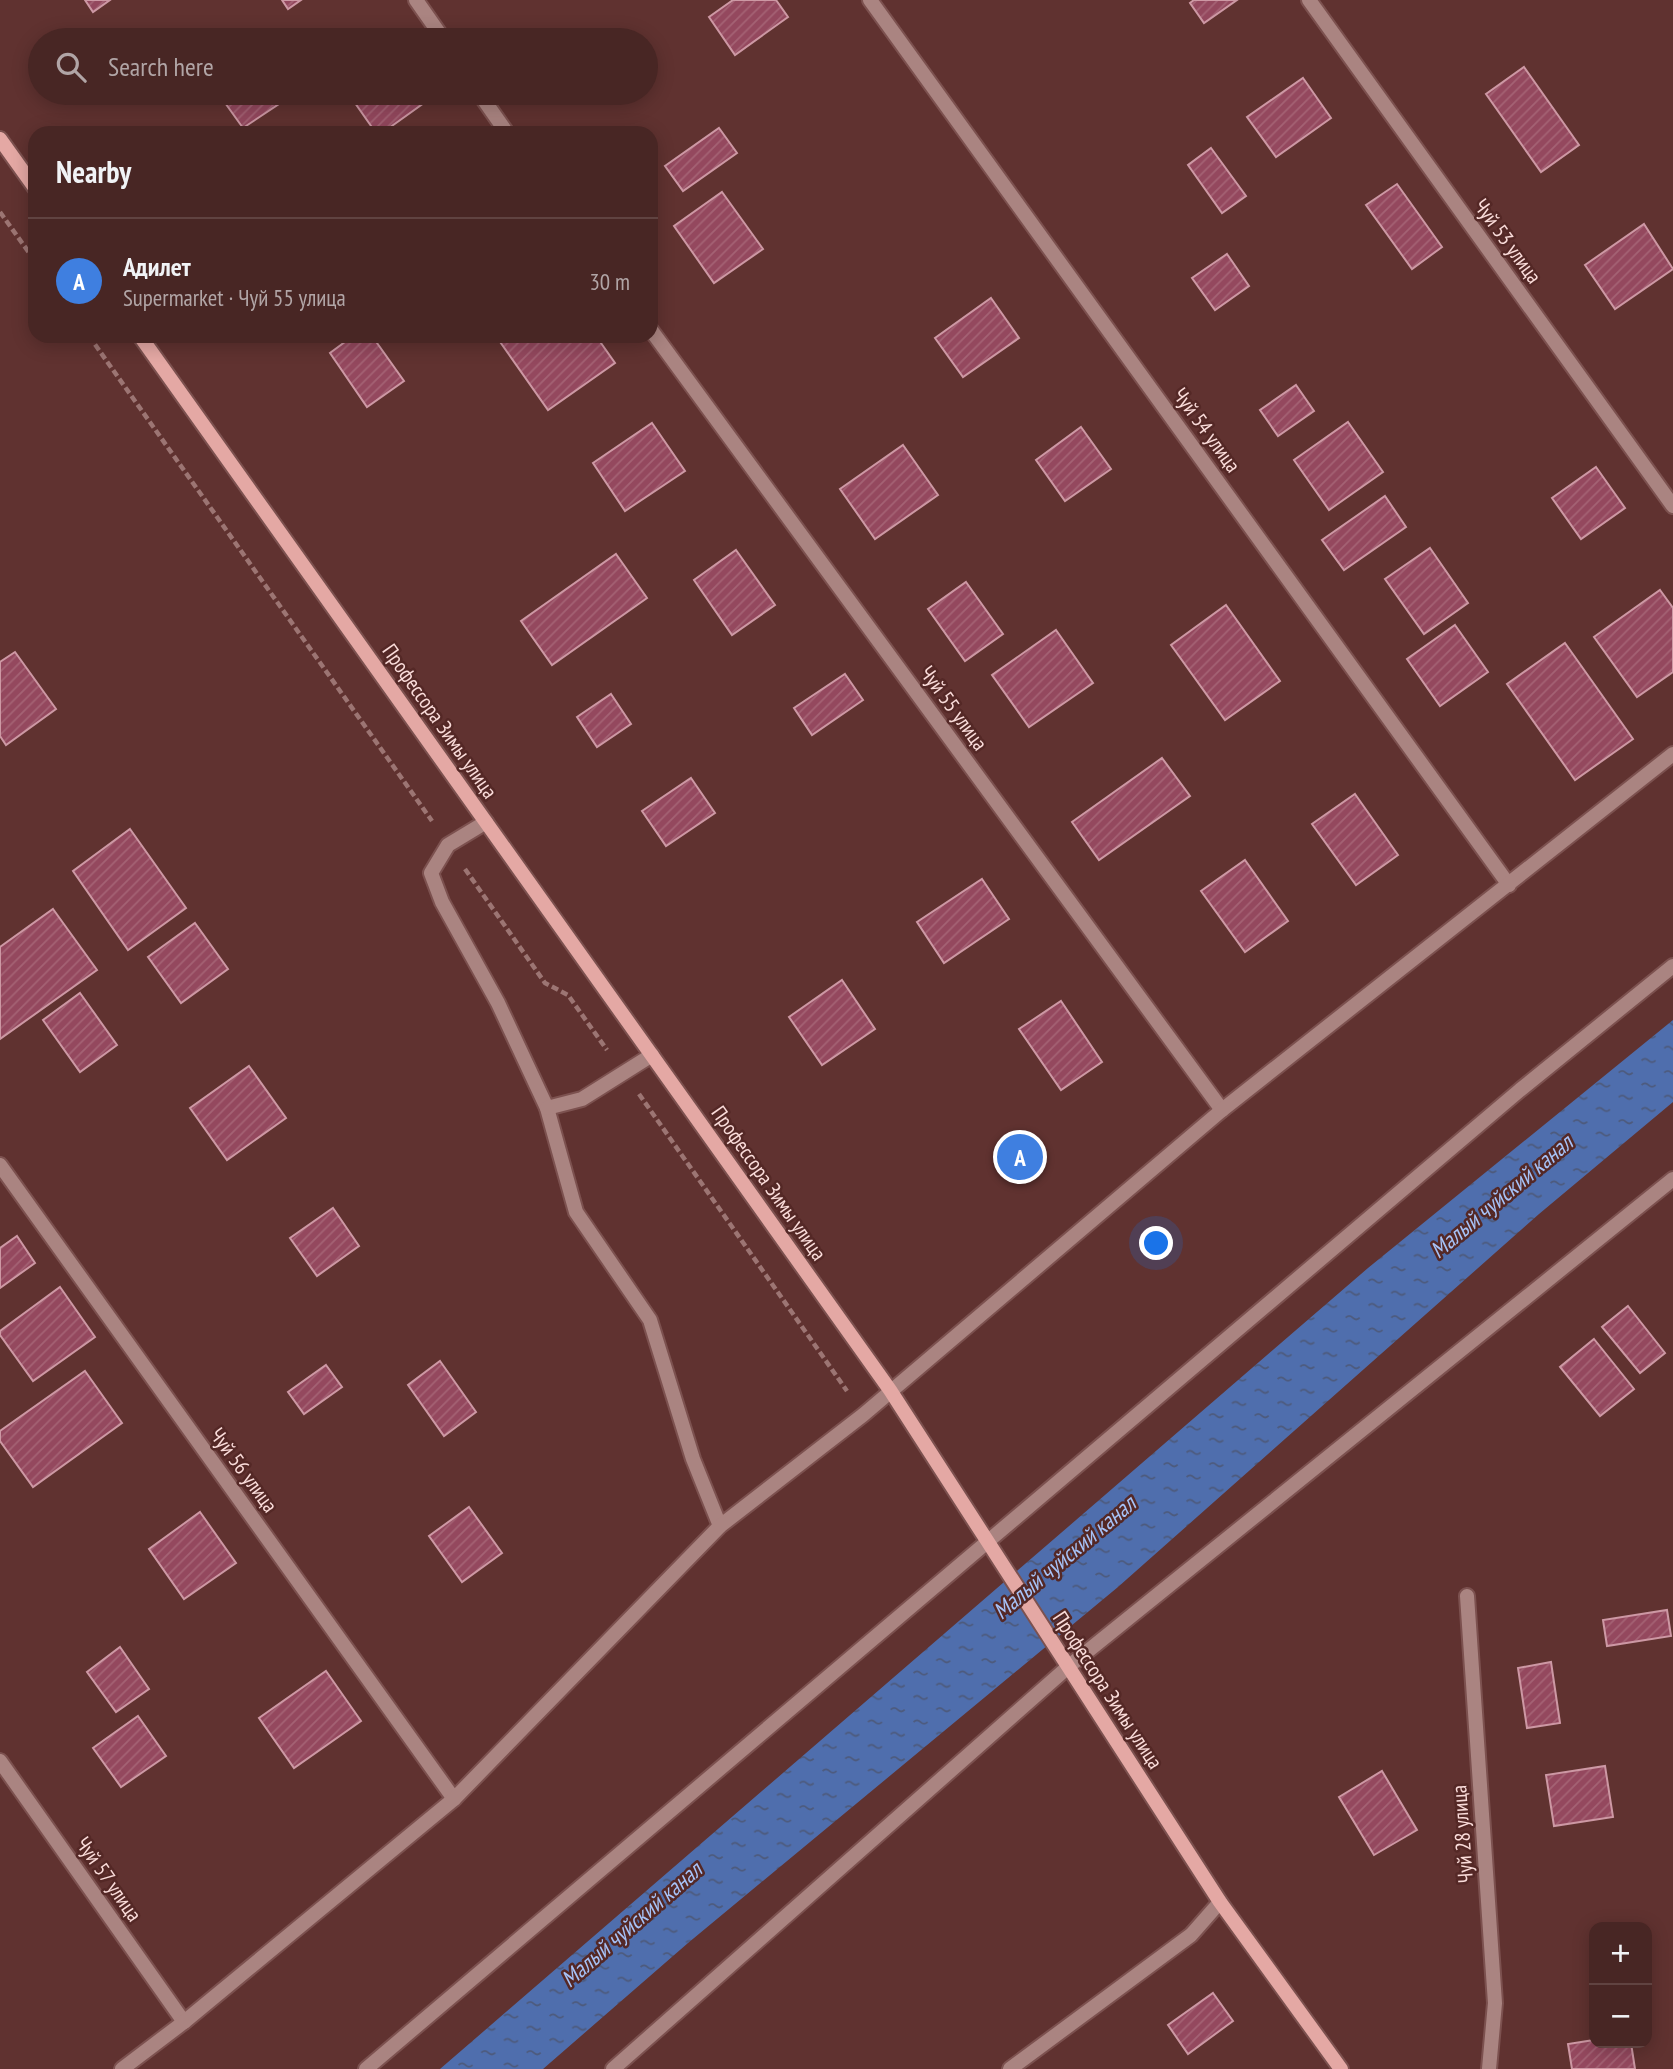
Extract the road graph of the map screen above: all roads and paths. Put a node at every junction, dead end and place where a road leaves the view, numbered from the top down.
1 (416, 0) edge
2 (870, 0) edge
3 (1309, 0) edge
4 (436, 28) edge
5 (487, 105) edge
6 (502, 126) edge
7 (0, 139) edge
8 (28, 178) edge
9 (0, 212) edge
10 (28, 251) edge
11 (658, 340) edge
12 (94, 343) edge
13 (145, 343) edge
14 (1673, 506) edge
15 (1673, 754) edge
16 (486, 821) junction
17 (449, 845) junction
18 (1509, 885) junction
19 (1673, 966) edge
20 (652, 1055) junction
21 (624, 1073) junction
22 (547, 1108) junction
23 (1222, 1110) junction
24 (0, 1165) edge
25 (1673, 1179) edge
26 (890, 1390) junction
27 (863, 1415) junction
28 (720, 1527) junction
29 (989, 1541) junction
30 (1467, 1596) dead end
31 (1068, 1667) junction
32 (0, 1761) edge
33 (454, 1799) junction
34 (1220, 1902) junction
35 (184, 2022) junction
36 (122, 2069) edge
37 (366, 2069) edge
38 (613, 2069) edge
39 (1010, 2069) edge
40 (1341, 2069) edge
41 (1489, 2069) edge

1 - 4 street
2 - 18 street, Чуй 54 улица
3 - 14 street, Чуй 53 улица
5 - 6 street
7 - 8 street
9 - 10 path
11 - 23 street, Чуй 55 улица
12 - 17 path
13 - 16 street, Профессора Зимы улица
15 - 18 street
16 - 17 street
16 - 20 street, Профессора Зимы улица
17 - 21 path
17 - 22 street
18 - 23 street
19 - 29 street
20 - 21 street
20 - 26 street, Профессора Зимы улица
21 - 22 street
21 - 27 path
22 - 28 street
23 - 26 street
24 - 33 street, Чуй 56 улица
25 - 31 street
26 - 27 street
26 - 29 street, Профессора Зимы улица
27 - 28 street
28 - 33 street
29 - 31 street, Профессора Зимы улица
29 - 37 street
30 - 41 street, Чуй 28 улица
31 - 34 street, Профессора Зимы улица
31 - 38 street
32 - 35 street, Чуй 57 улица
33 - 35 street
34 - 39 street
34 - 40 street, Профессора Зимы улица
35 - 36 street

